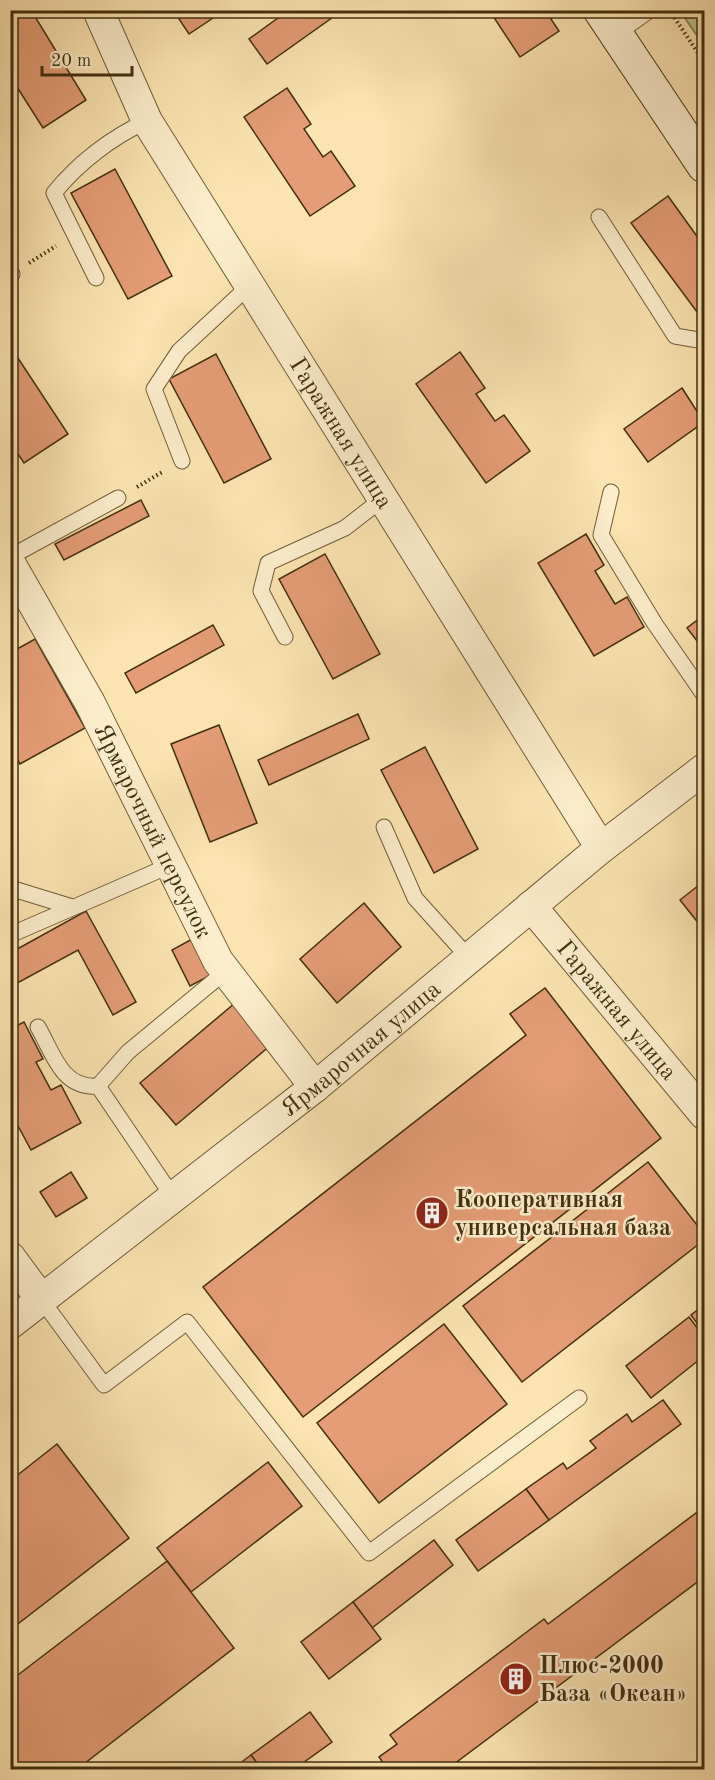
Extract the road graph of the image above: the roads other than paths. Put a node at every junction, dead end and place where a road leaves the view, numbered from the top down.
1 (98, 10) edge
2 (650, 10) edge
3 (608, 22) edge
4 (147, 121) junction
5 (705, 166) edge
6 (599, 217) dead end
7 (96, 278) dead end
8 (249, 286) junction
9 (705, 341) edge
10 (182, 461) road end
11 (611, 492) dead end
12 (118, 498) road end
13 (381, 500) junction
14 (11, 565) edge
15 (285, 637) dead end
16 (705, 695) edge
17 (705, 769) edge
18 (384, 827) dead end
19 (600, 848) junction
20 (171, 865) junction
21 (10, 888) edge
22 (531, 906) junction
23 (72, 907) junction
24 (10, 935) edge
25 (469, 958) junction
26 (226, 971) junction
27 (38, 1027) dead end
28 (98, 1086) junction
29 (315, 1087) junction
30 (705, 1114) edge
31 (173, 1197) junction
32 (10, 1257) edge
33 (41, 1299) junction
34 (10, 1324) edge
35 (579, 1398) dead end

1 - 4 street, Гаражная улица
2 - 3 lane
3 - 5 main road
4 - 7 lane
4 - 8 street, Гаражная улица
6 - 9 lane
8 - 10 lane
8 - 13 street, Гаражная улица
11 - 16 lane
12 - 14 lane
13 - 15 lane
13 - 19 street, Гаражная улица
14 - 20 street, Ярмарочный переулок
17 - 19 street, Ярмарочная улица
18 - 25 lane
19 - 22 street, Ярмарочная улица
20 - 23 lane
20 - 26 street, Ярмарочный переулок
21 - 23 lane
22 - 25 street, Ярмарочная улица
22 - 30 street, Гаражная улица
23 - 24 lane
25 - 29 street, Ярмарочная улица
26 - 28 lane
26 - 29 street, Ярмарочный переулок
27 - 28 lane
28 - 31 lane
29 - 31 street, Ярмарочная улица
31 - 33 street, Ярмарочная улица
32 - 33 street
33 - 34 street, Ярмарочная улица
33 - 35 lane

